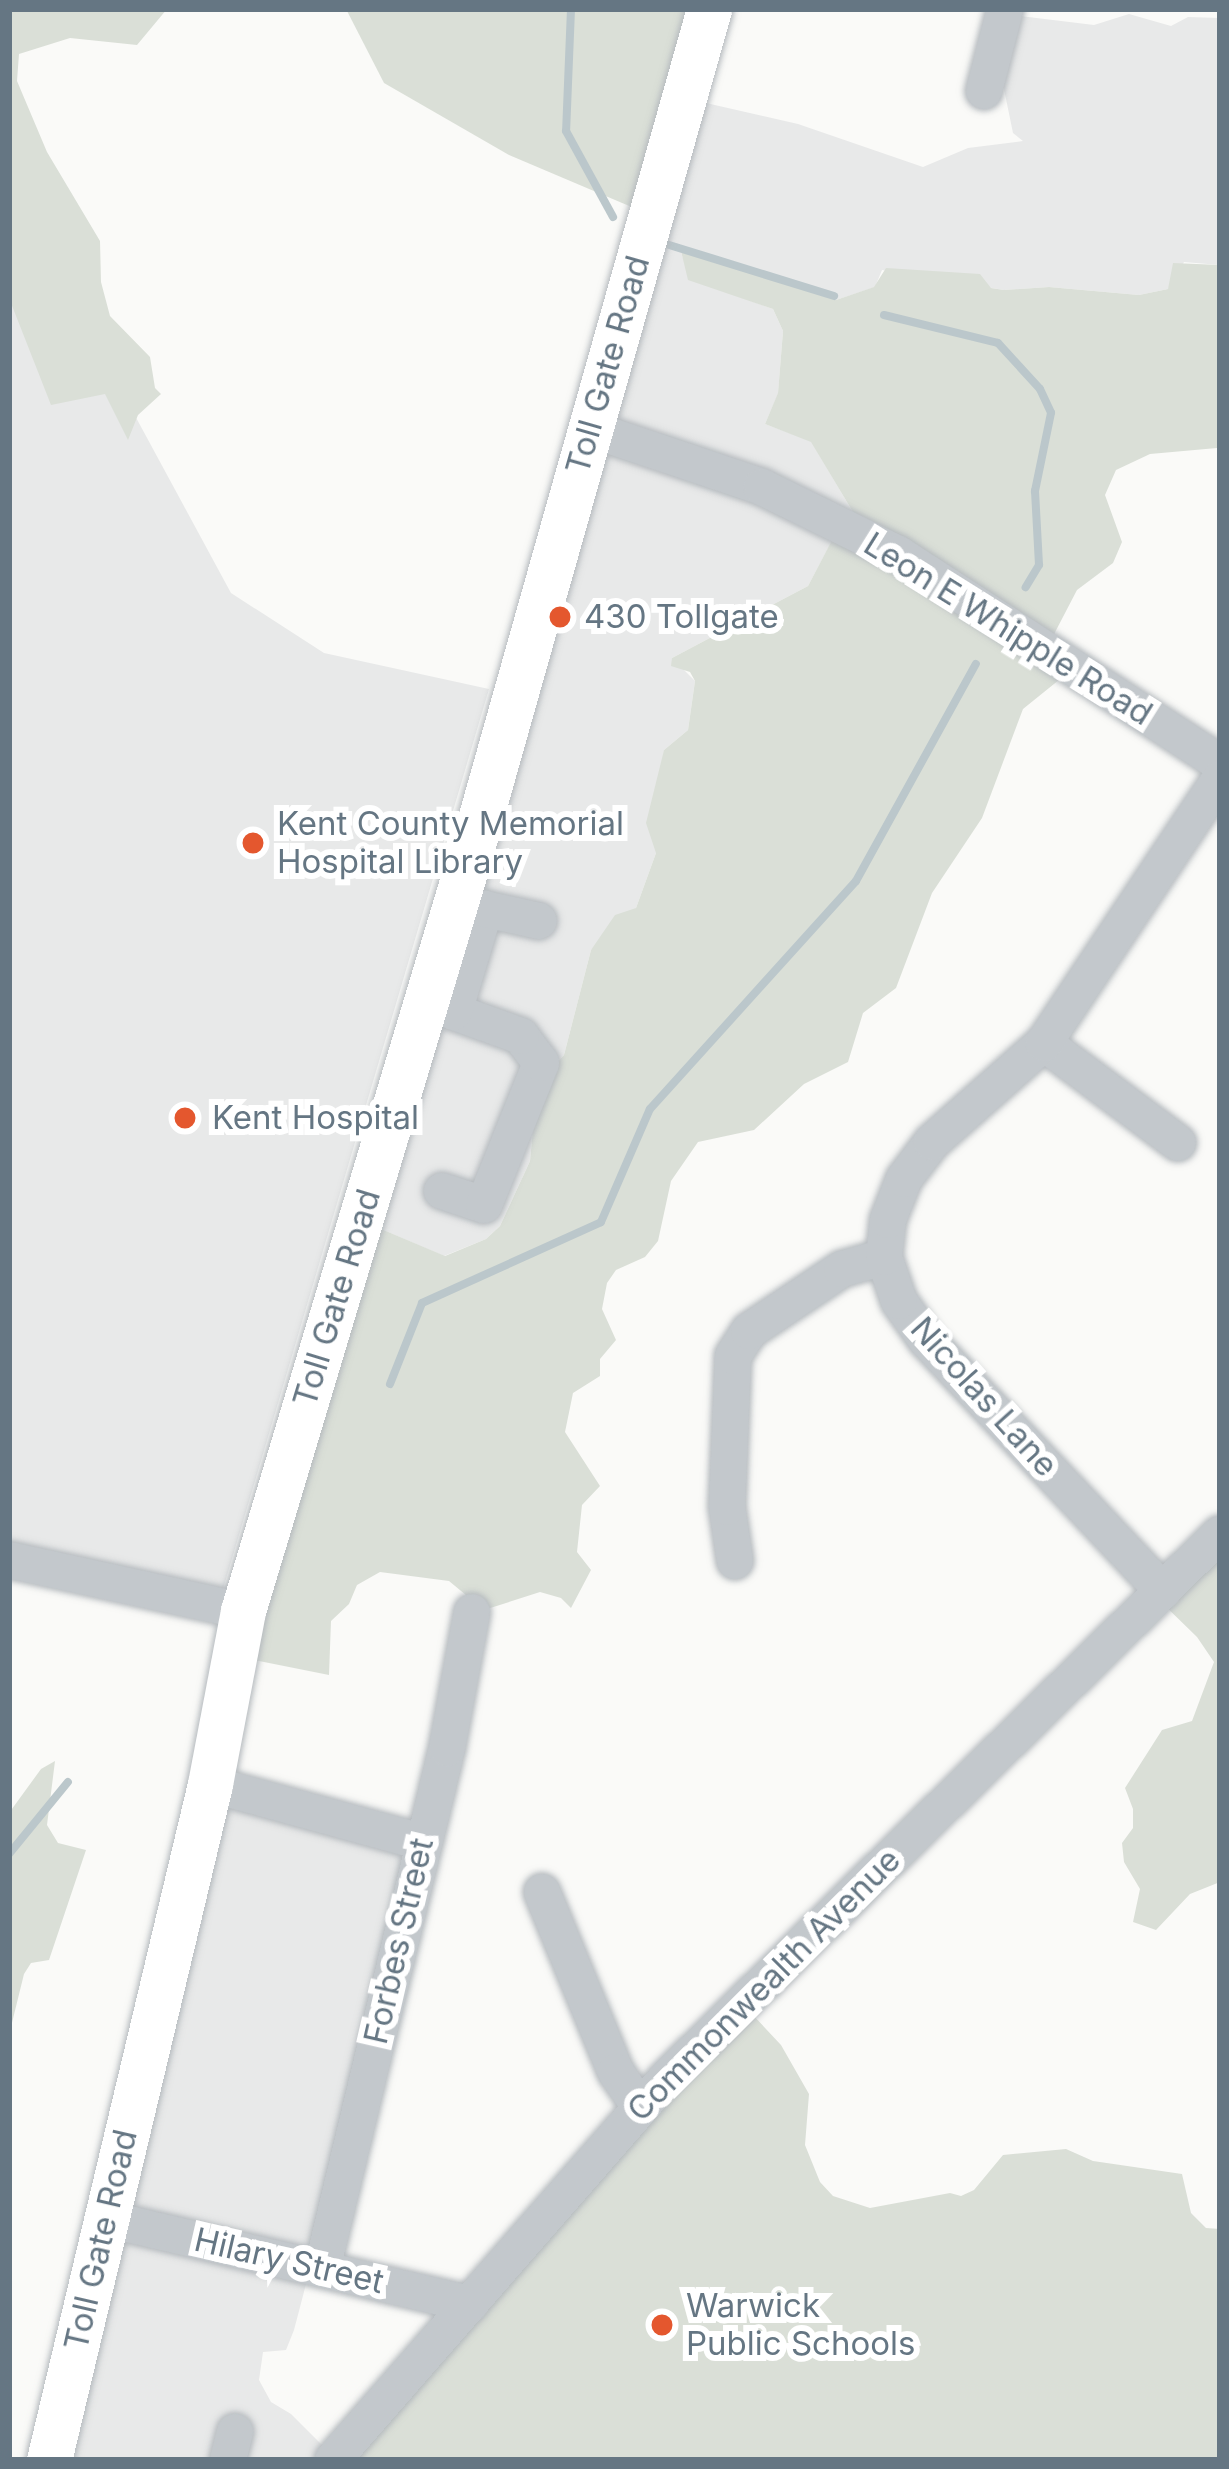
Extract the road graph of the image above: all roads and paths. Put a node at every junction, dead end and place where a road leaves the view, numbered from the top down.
1 (709, 9) edge
2 (1005, 9) edge
3 (984, 91) dead end
4 (590, 429) junction
5 (1220, 763) edge
6 (1220, 779) edge
7 (471, 905) junction
8 (539, 922) dead end
9 (443, 998) junction
10 (1044, 1042) junction
11 (1178, 1143) dead end
12 (442, 1191) dead end
13 (884, 1257) junction
14 (1220, 1534) edge
15 (9, 1560) edge
16 (735, 1561) dead end
17 (1163, 1592) junction
18 (243, 1611) junction
19 (472, 1612) dead end
20 (210, 1784) junction
21 (422, 1843) junction
22 (542, 1892) dead end
23 (640, 2107) junction
24 (107, 2219) junction
25 (322, 2269) junction
26 (470, 2304) junction
27 (49, 2460) edge
28 (333, 2460) edge

1 - 4 main road, Toll Gate Road
2 - 3 street
4 - 5 street, Leon E Whipple Road
4 - 7 main road, Toll Gate Road
6 - 10 street
7 - 8 street
7 - 9 main road, Toll Gate Road
9 - 12 street
9 - 18 main road, Toll Gate Road
10 - 11 street
10 - 13 street
13 - 16 street
13 - 17 street, Nicolas Lane
14 - 17 street, Commonwealth Avenue
15 - 18 street
17 - 23 street, Commonwealth Avenue
18 - 20 main road, Toll Gate Road
19 - 21 street, Forbes Street
20 - 21 street
20 - 24 main road, Toll Gate Road
21 - 25 street, Forbes Street
22 - 23 street
23 - 26 street, Commonwealth Avenue
24 - 25 street, Hilary Street
24 - 27 main road, Toll Gate Road
25 - 26 street, Hilary Street
26 - 28 street, Commonwealth Avenue

